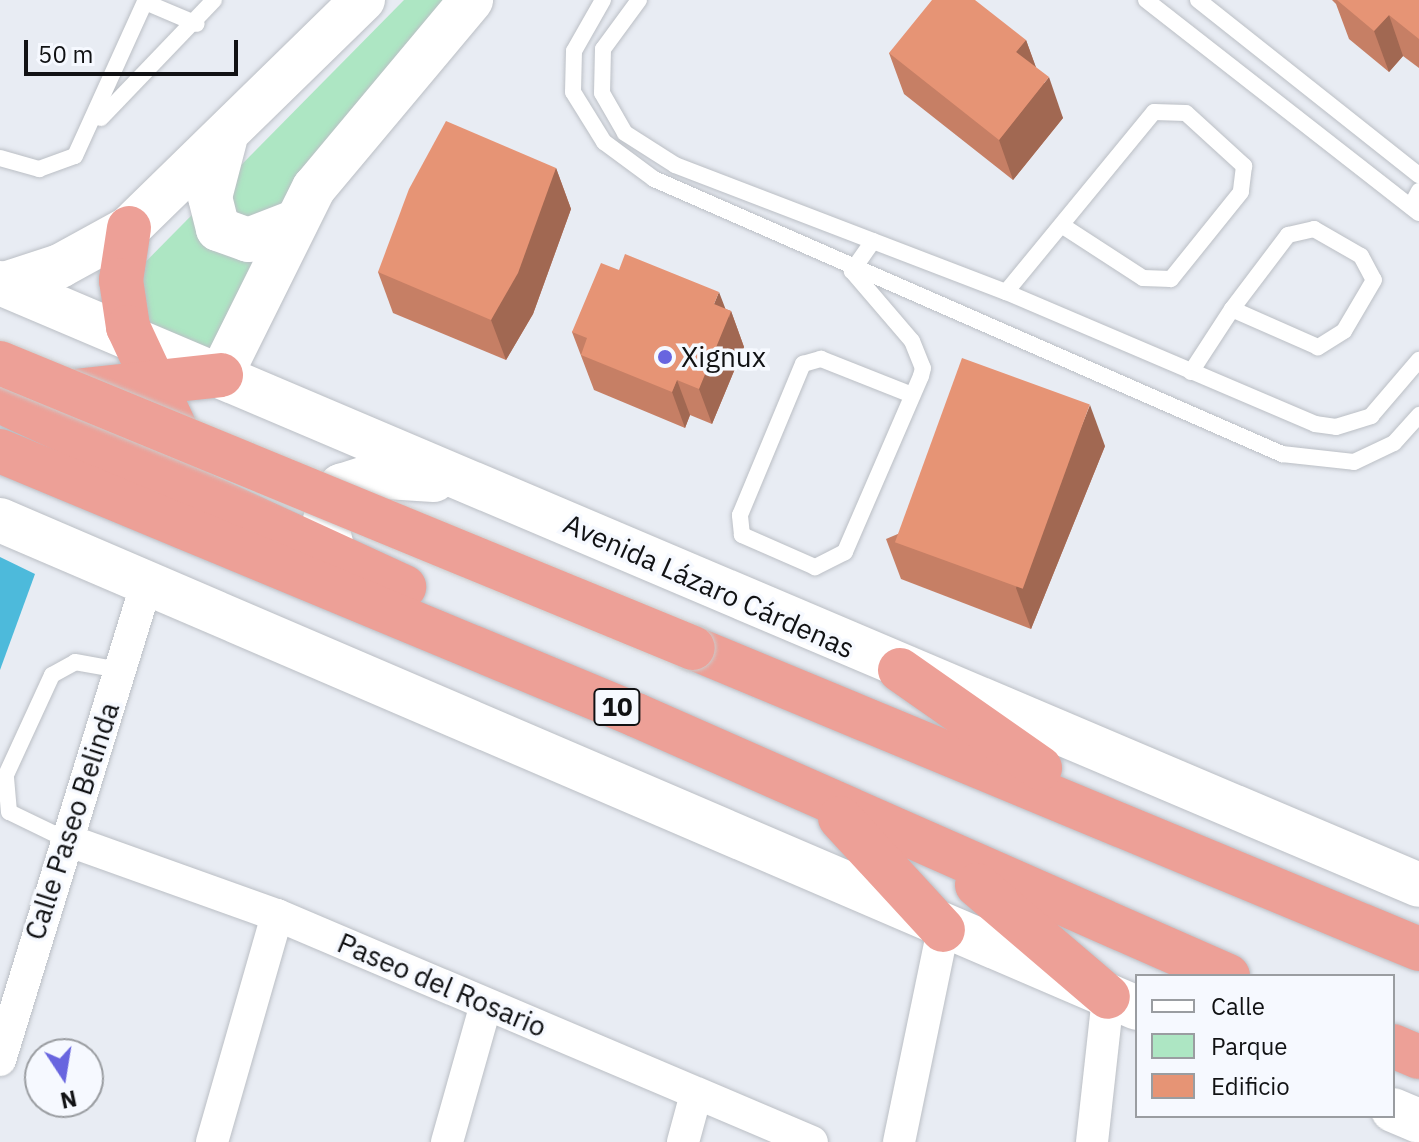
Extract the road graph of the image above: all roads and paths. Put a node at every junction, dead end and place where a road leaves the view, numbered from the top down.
1 (214, 0) edge
2 (363, 0) edge
3 (471, 0) edge
4 (603, 0) edge
5 (639, 0) edge
6 (1146, 0) edge
7 (1198, 0) edge
8 (144, 1) edge
9 (197, 24) junction
10 (94, 124) junction
11 (225, 140) junction
12 (0, 158) edge
13 (1419, 175) edge
14 (1416, 203) edge
15 (292, 223) junction
16 (1063, 226) junction
17 (129, 228) junction
18 (873, 241) junction
19 (852, 271) junction
20 (2, 284) edge
21 (1006, 292) junction
22 (1232, 309) junction
23 (132, 338) junction
24 (1419, 360) edge
25 (0, 363) edge
26 (1191, 372) junction
27 (221, 375) junction
28 (151, 383) junction
29 (912, 395) junction
30 (0, 400) edge
31 (1419, 415) edge
32 (170, 422) junction
33 (95, 444) junction
34 (0, 451) edge
35 (492, 491) junction
36 (209, 496) junction
37 (0, 520) edge
38 (334, 555) junction
39 (147, 583) junction
40 (120, 670) junction
41 (900, 670) junction
42 (636, 715) junction
43 (819, 797) junction
44 (1111, 818) junction
45 (67, 840) junction
46 (931, 849) junction
47 (1419, 885) edge
48 (277, 915) junction
49 (943, 930) junction
50 (1419, 949) edge
51 (14, 952) edge
52 (1223, 974) edge
53 (1123, 1003) edge
54 (486, 1004) junction
55 (1395, 1047) edge
56 (1419, 1057) edge
57 (0, 1060) edge
58 (696, 1094) junction
59 (1395, 1111) edge
60 (1419, 1121) edge
61 (212, 1142) edge
62 (447, 1142) edge
63 (683, 1142) edge
64 (812, 1142) edge
65 (899, 1142) edge
66 (1092, 1142) edge

1 - 9 lane
2 - 11 street
3 - 15 street
4 - 19 lane
5 - 18 lane
6 - 14 lane
7 - 13 lane
8 - 9 lane
8 - 10 lane
9 - 10 lane
10 - 12 lane
11 - 15 street
11 - 17 street
15 - 27 street
16 - 16 lane
16 - 21 lane
17 - 20 street
17 - 23 highway
18 - 19 lane
18 - 21 lane
19 - 29 lane
19 - 31 lane
20 - 23 street, Avenida Lázaro Cárdenas
21 - 26 lane
22 - 22 lane
22 - 26 lane
23 - 27 street, Avenida Lázaro Cárdenas
23 - 28 highway
24 - 26 lane
25 - 44 highway, Avenida Lázaro Cárdenas, bridge
27 - 28 highway
27 - 32 highway
27 - 35 street, Avenida Lázaro Cárdenas
28 - 30 highway
28 - 32 highway
29 - 29 lane
30 - 33 highway
32 - 33 highway
32 - 36 highway
33 - 36 highway
34 - 42 highway, 10
35 - 38 street
35 - 41 street, Avenida Lázaro Cárdenas
36 - 38 highway
37 - 39 street
38 - 42 highway
39 - 40 street, Calle Paseo Belinda
39 - 49 street
40 - 45 street, Calle Paseo Belinda
40 - 45 lane
41 - 44 highway
41 - 47 street, Avenida Lázaro Cárdenas
42 - 43 highway, 10
43 - 46 highway, 10
43 - 49 highway
44 - 50 highway, Avenida Lázaro Cárdenas
45 - 48 street, Paseo del Rosario
45 - 51 street, Calle Paseo Belinda
46 - 52 highway, 10
46 - 53 highway
48 - 54 street, Paseo del Rosario
48 - 61 street
49 - 53 street
49 - 65 street
51 - 57 street, Calle Paseo Belinda
53 - 66 street
54 - 58 street, Paseo del Rosario
54 - 62 street
55 - 56 highway
58 - 63 street
58 - 64 street, Paseo del Rosario
59 - 60 street

